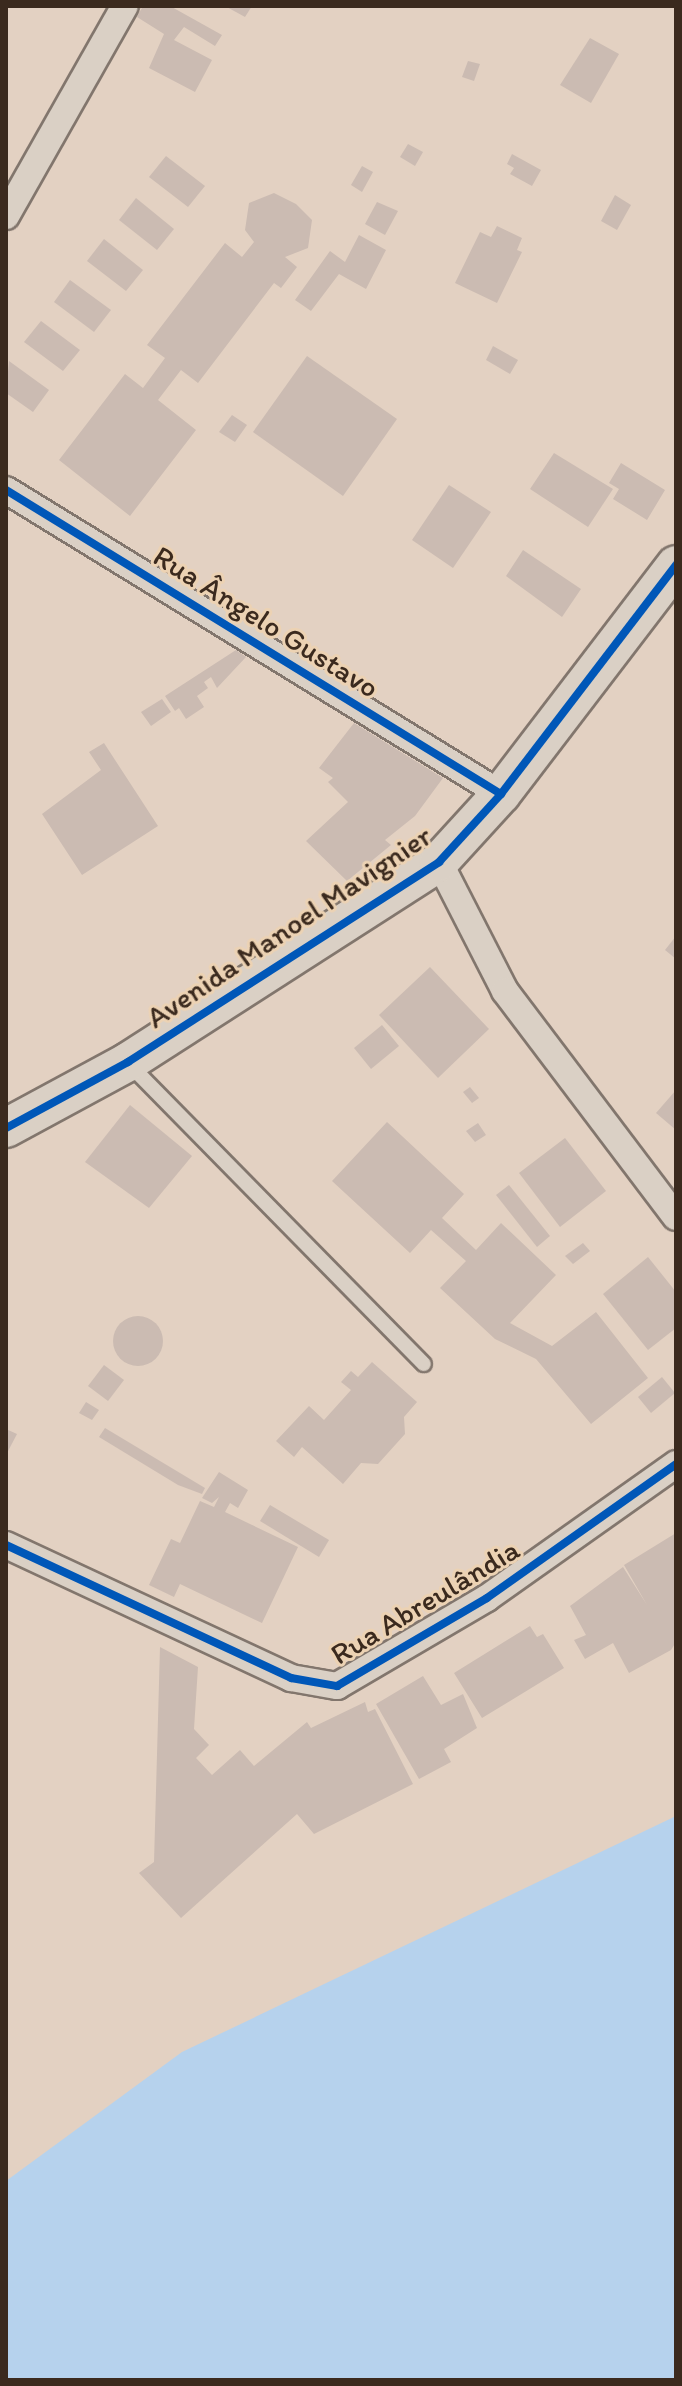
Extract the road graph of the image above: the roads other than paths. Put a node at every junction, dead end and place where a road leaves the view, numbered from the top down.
1 (125, 6) edge
2 (6, 216) edge
3 (6, 490) edge
4 (676, 565) edge
5 (501, 794) junction
6 (439, 862) junction
7 (128, 1062) junction
8 (6, 1128) edge
9 (675, 1212) edge
10 (424, 1364) dead end
11 (676, 1464) edge
12 (6, 1545) edge

1 - 2 street
3 - 5 street, Rua Ângelo Gustavo
4 - 5 street, Avenida Manoel Mavignier
5 - 6 street, Avenida Manoel Mavignier
6 - 7 street, Avenida Manoel Mavignier
6 - 9 street
7 - 8 street, Avenida Manoel Mavignier
7 - 10 lane
11 - 12 street, Rua Abreulândia

